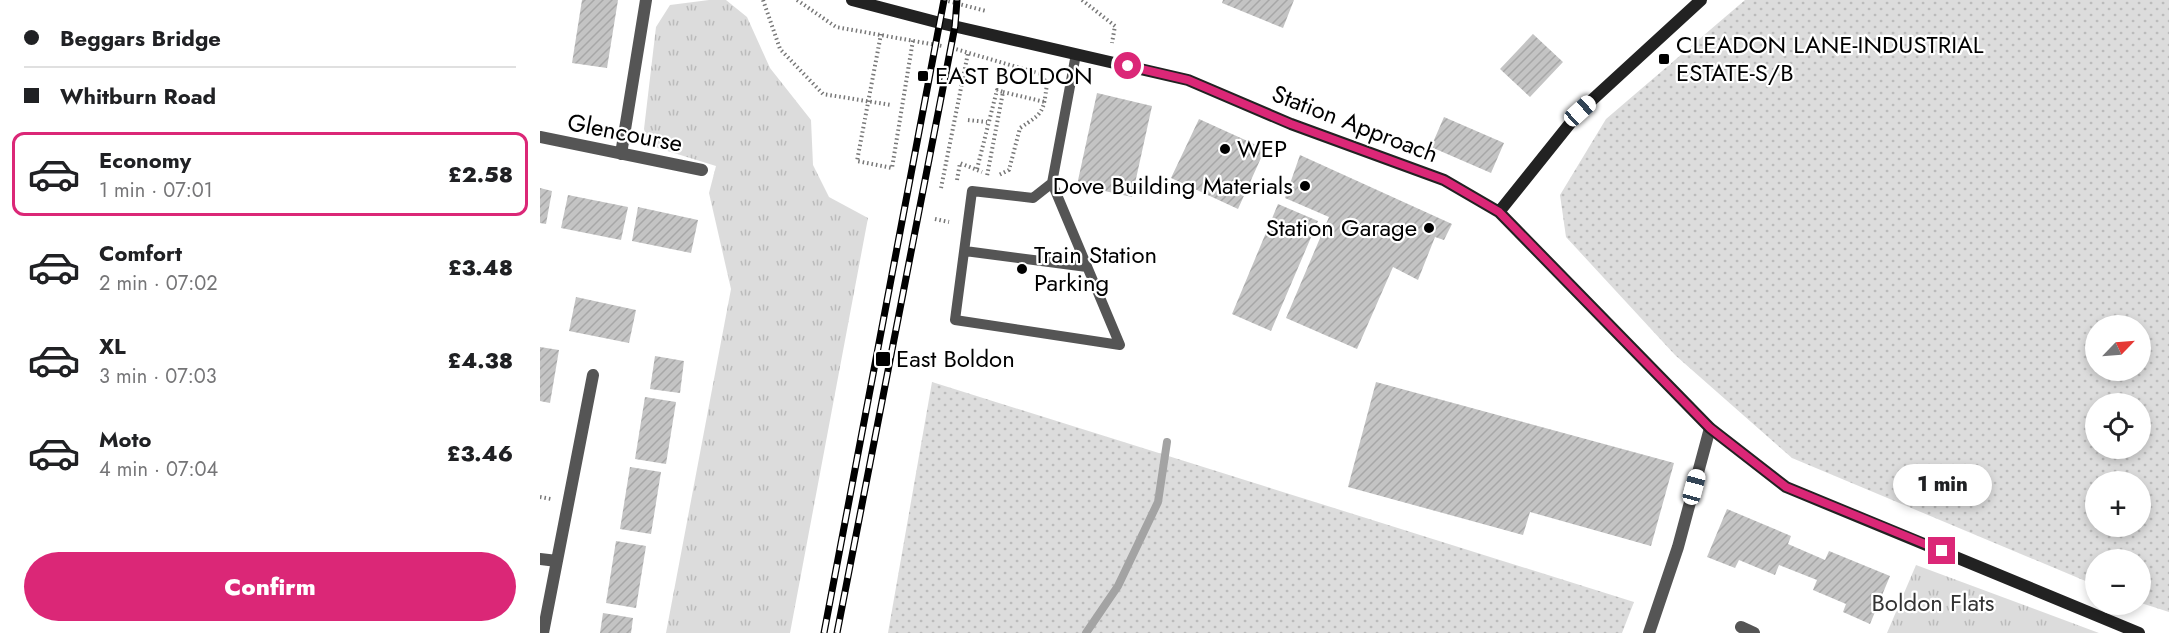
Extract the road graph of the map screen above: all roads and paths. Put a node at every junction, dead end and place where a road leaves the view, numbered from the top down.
1 (646, 0) edge
2 (763, 0) edge
3 (796, 0) edge
4 (852, 0) edge
5 (1082, 0) edge
6 (1701, 0) edge
7 (881, 34) junction
8 (913, 40) junction
9 (968, 53) junction
10 (1076, 54) junction
11 (1108, 62) junction
12 (1004, 92) junction
13 (869, 101) junction
14 (1045, 102) junction
15 (891, 105) dead end
16 (968, 120) dead end
17 (987, 122) junction
18 (540, 137) edge
19 (621, 154) junction
20 (960, 163) dead end
21 (977, 169) junction
22 (702, 170) dead end
23 (987, 177) junction
24 (1052, 183) junction
25 (941, 188) dead end
26 (1499, 212) junction
27 (964, 251) junction
28 (1087, 267) junction
29 (592, 375) dead end
30 (1710, 428) junction
31 (540, 559) edge
32 (557, 561) junction
33 (1741, 627) dead end
34 (543, 633) edge
35 (1649, 633) edge
36 (1754, 633) edge
37 (2139, 633) edge

1 - 19 street
2 - 13 path
3 - 7 path
4 - 10 main road, Station Approach
5 - 11 path
6 - 26 main road
7 - 8 path
7 - 13 path
8 - 9 path
8 - 13 path
9 - 14 path
9 - 25 path
10 - 11 main road, Station Approach
10 - 24 lane
11 - 26 main road, Station Approach
12 - 14 path
12 - 17 path
12 - 23 path
13 - 15 path
14 - 23 path
16 - 17 path
17 - 21 path
18 - 19 street, Glencourse
19 - 22 street, Glencourse
20 - 21 path
21 - 23 path
24 - 27 lane
24 - 28 lane
26 - 30 main road, Station Approach
27 - 28 lane
27 - 28 lane
29 - 32 street
30 - 35 street
30 - 37 main road, Station Approach
31 - 32 street
32 - 34 street
33 - 36 street

